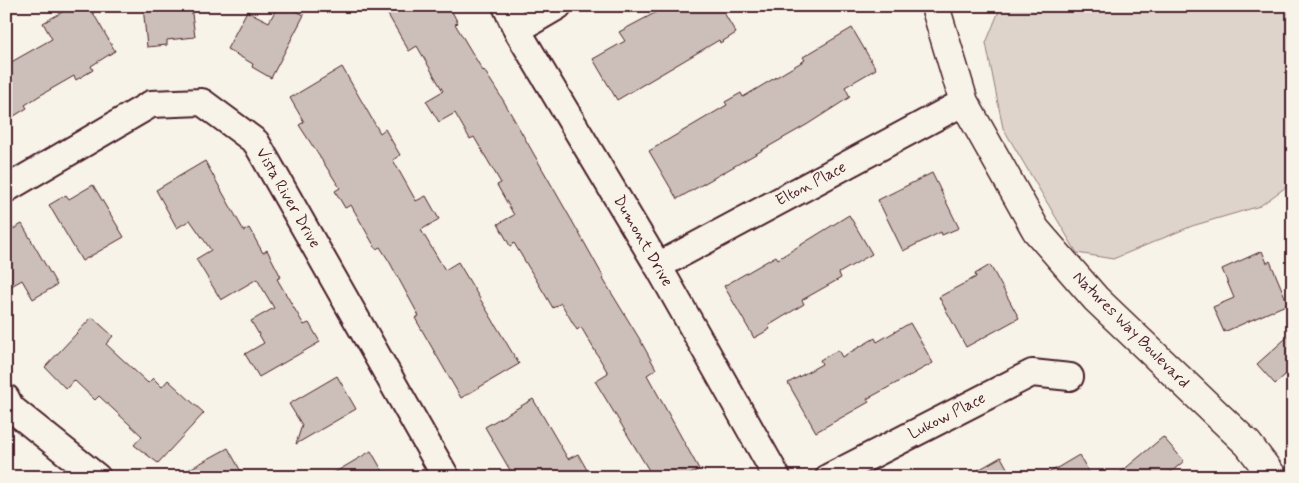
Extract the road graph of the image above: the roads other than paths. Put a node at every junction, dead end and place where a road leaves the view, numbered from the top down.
1 (506, 6) edge
2 (558, 6) edge
3 (935, 6) edge
4 (517, 30) junction
5 (964, 102) junction
6 (6, 189) edge
7 (658, 266) junction
8 (1070, 377) dead end
9 (6, 398) edge
10 (97, 477) edge
11 (446, 477) edge
12 (777, 477) edge
13 (829, 477) edge
14 (1274, 477) edge

1 - 4 street, Dumont Drive
2 - 4 street
3 - 5 street, Natures Way Boulevard
4 - 7 street, Dumont Drive
5 - 7 street, Elton Place
5 - 14 street, Natures Way Boulevard
6 - 11 street, Vista River Drive
7 - 12 street, Dumont Drive
8 - 13 street, Lukow Place
9 - 10 street

